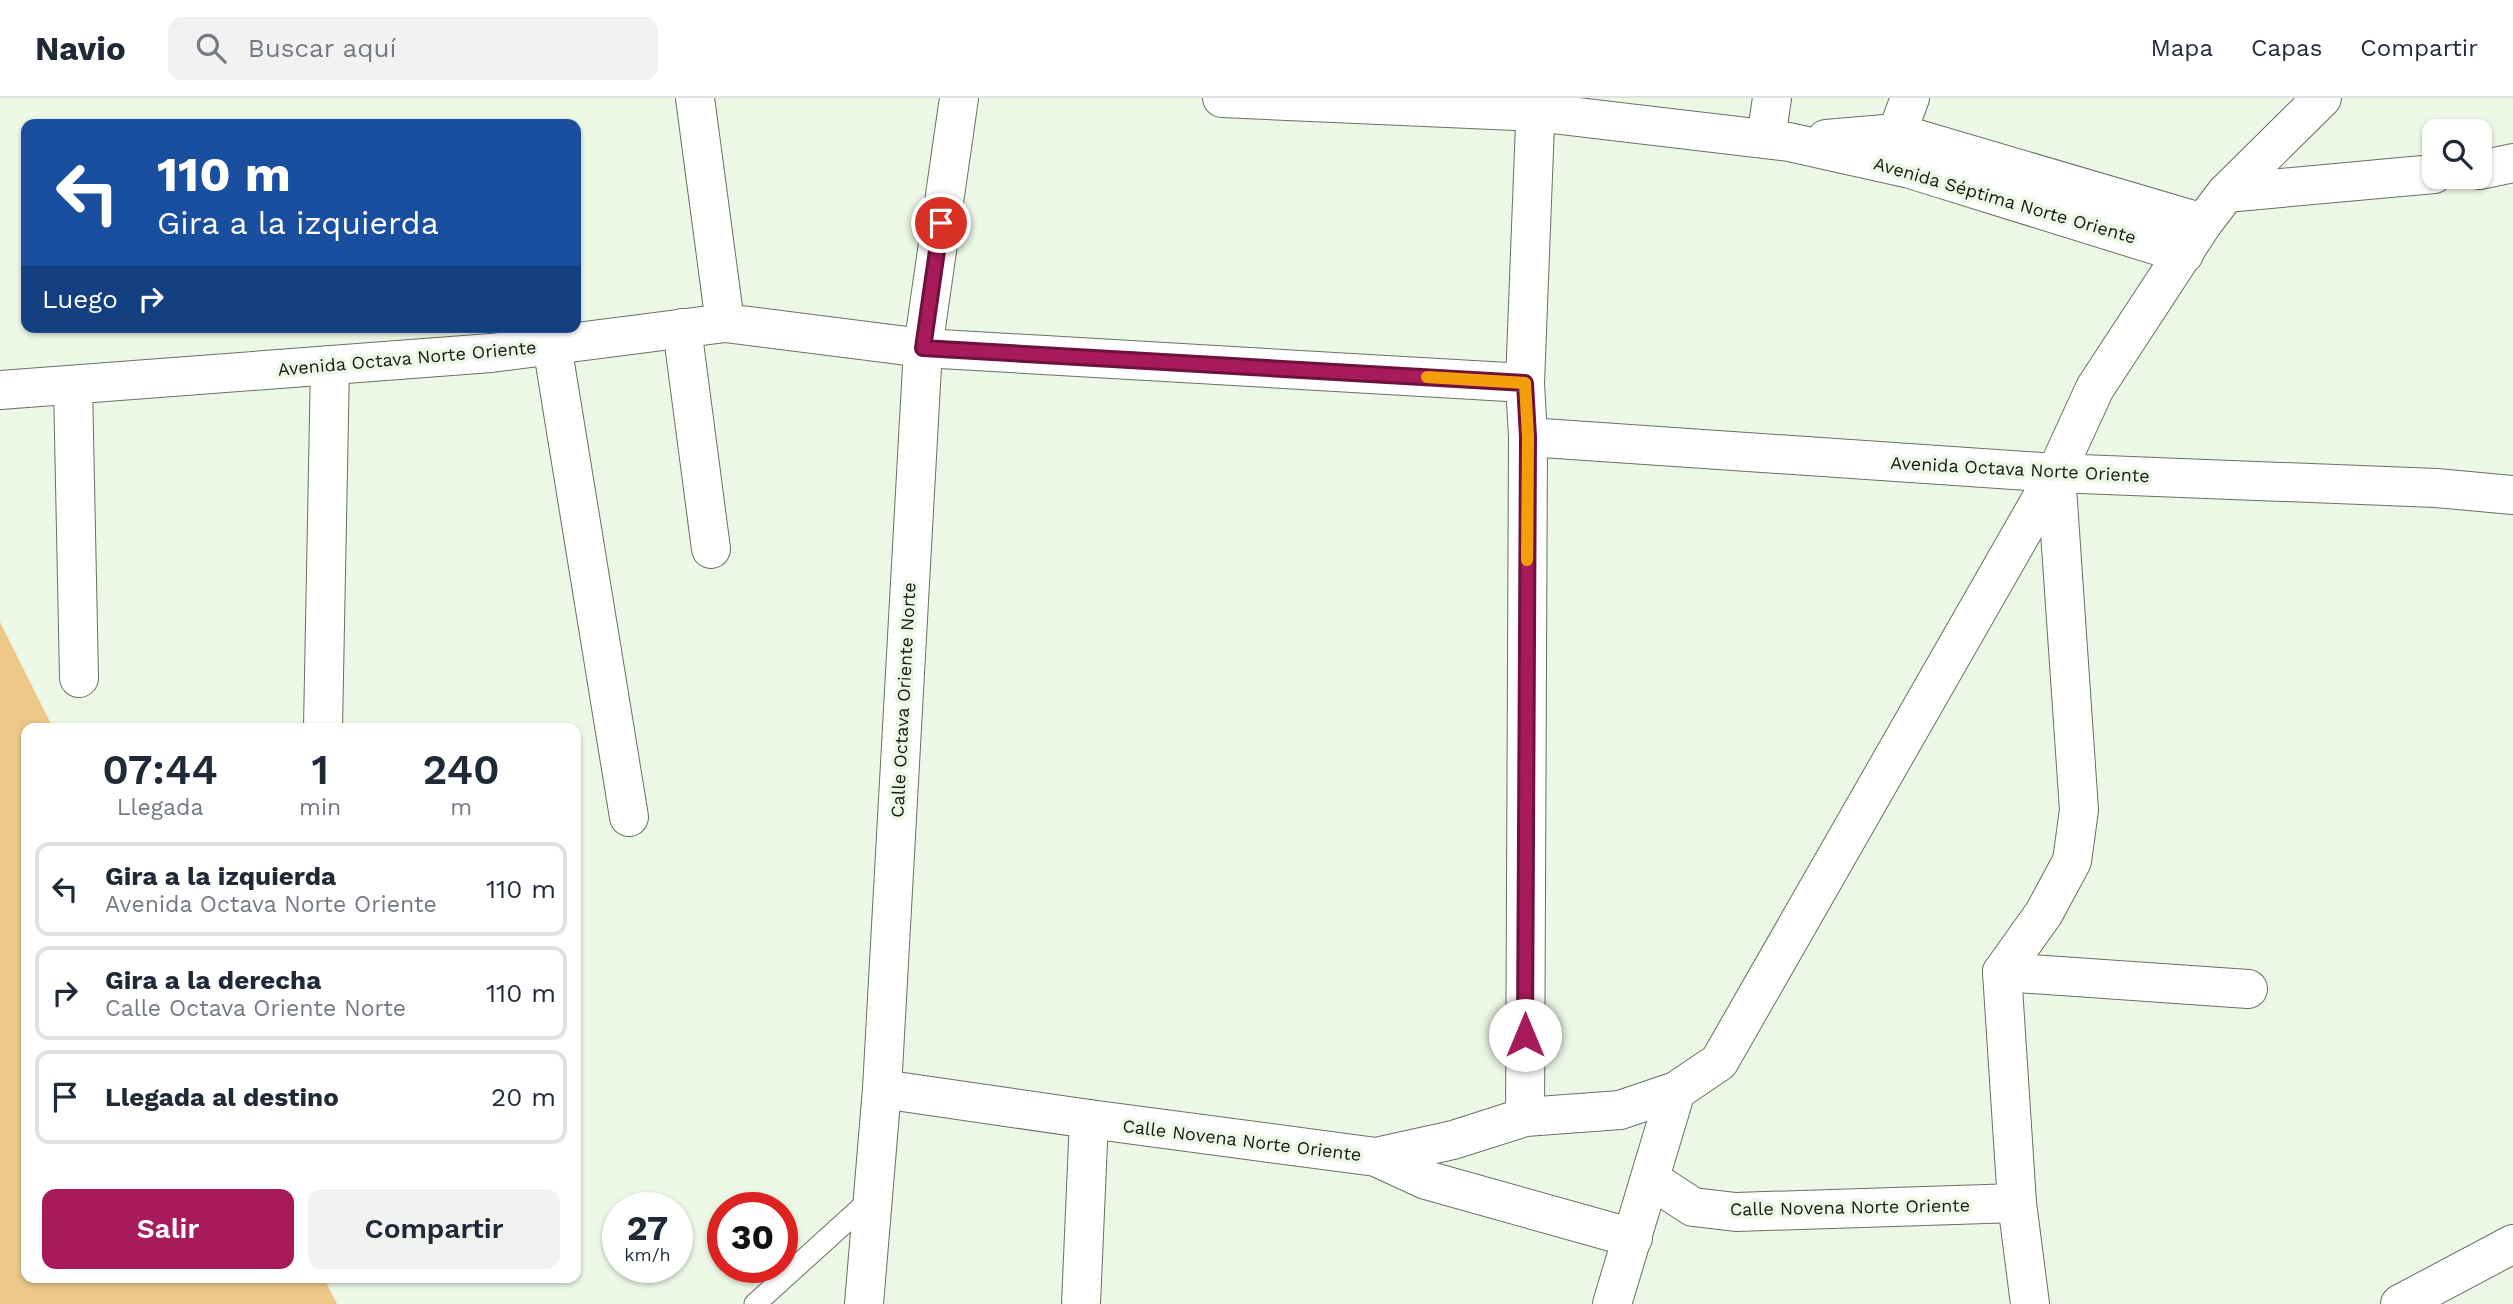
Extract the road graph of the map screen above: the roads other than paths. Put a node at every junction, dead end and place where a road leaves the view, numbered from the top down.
1 (695, 98) edge
2 (959, 98) edge
3 (1222, 98) edge
4 (1772, 98) edge
5 (1910, 98) edge
6 (2322, 98) edge
7 (1535, 105) edge
8 (1897, 133) junction
9 (1777, 140) junction
10 (2513, 163) edge
11 (2492, 167) edge
12 (2422, 175) edge
13 (2226, 193) junction
14 (2194, 238) junction
15 (725, 323) junction
16 (682, 328) junction
17 (552, 345) junction
18 (923, 348) junction
19 (331, 365) junction
20 (1525, 383) junction
21 (74, 385) junction
22 (0, 390) edge
23 (1528, 437) junction
24 (2056, 473) junction
25 (2513, 495) edge
26 (711, 549) dead end
27 (79, 678) dead end
28 (323, 723) edge
29 (629, 817) dead end
30 (2003, 972) junction
31 (2248, 989) dead end
32 (882, 1089) junction
33 (1676, 1091) junction
34 (1525, 1117) junction
35 (1088, 1119) junction
36 (1376, 1157) junction
37 (1650, 1179) junction
38 (874, 1196) junction
39 (2017, 1203) junction
40 (1633, 1238) junction
41 (2513, 1244) edge
42 (755, 1304) edge
43 (864, 1304) edge
44 (1081, 1304) edge
45 (1612, 1304) edge
46 (2030, 1304) edge
47 (2400, 1304) edge

1 - 15 street
2 - 18 street, Calle Octava Oriente Norte
3 - 7 street, Avenida Séptima Norte Oriente
4 - 9 street
5 - 8 street
6 - 13 street
7 - 9 street, Avenida Séptima Norte Oriente
7 - 20 street
8 - 9 street, Avenida Séptima Norte Oriente
8 - 14 street, Avenida Séptima Norte Oriente
9 - 14 street, Avenida Séptima Norte Oriente
10 - 11 street
12 - 13 street
13 - 14 street
14 - 24 street
15 - 16 street, Avenida Octava Norte Oriente
15 - 18 street, Avenida Octava Norte Oriente
16 - 17 street, Avenida Octava Norte Oriente
16 - 26 street
17 - 19 street, Avenida Octava Norte Oriente
17 - 29 street
18 - 20 street, Avenida Octava Norte Oriente
18 - 32 street, Calle Octava Oriente Norte
19 - 21 street, Avenida Octava Norte Oriente
19 - 28 street
20 - 23 street
21 - 22 street, Avenida Octava Norte Oriente
21 - 27 street
23 - 24 street, Avenida Octava Norte Oriente
23 - 34 street
24 - 25 street, Avenida Octava Norte Oriente
24 - 30 street
24 - 33 street
30 - 31 street
30 - 39 street
32 - 35 street, Calle Novena Norte Oriente
32 - 38 street, Calle Octava Oriente Norte
33 - 34 street
33 - 37 street
34 - 36 street
35 - 36 street, Calle Novena Norte Oriente
35 - 44 street
36 - 40 street, Calle Novena Norte Oriente
37 - 39 street, Calle Novena Norte Oriente
37 - 40 street
38 - 42 lane
38 - 43 street, Calle Octava Oriente Norte
39 - 46 street
40 - 45 street
41 - 47 street

